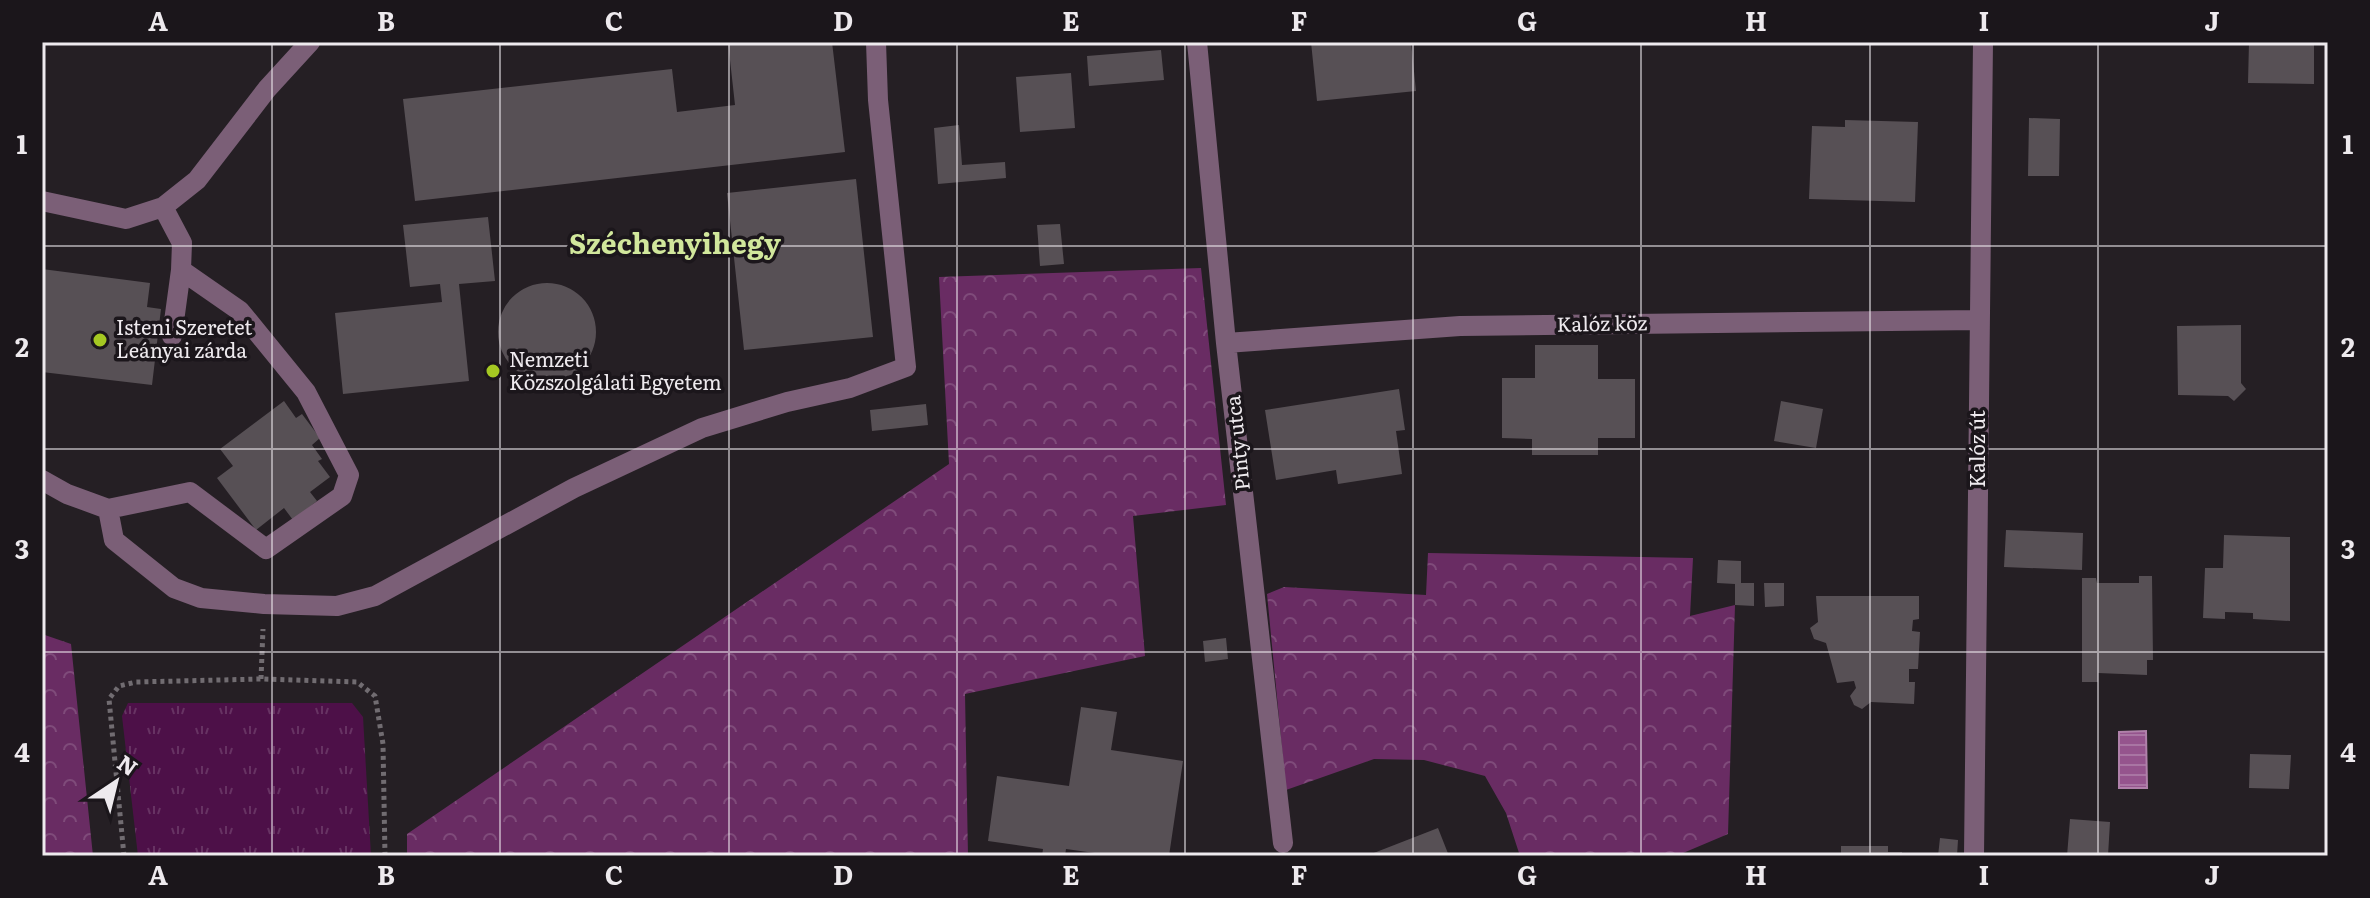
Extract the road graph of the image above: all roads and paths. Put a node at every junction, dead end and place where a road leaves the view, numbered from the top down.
1 (310, 42) edge
2 (876, 42) edge
3 (1197, 42) edge
4 (1983, 42) edge
5 (42, 201) edge
6 (163, 207) junction
7 (181, 270) junction
8 (1979, 320) junction
9 (172, 336) dead end
10 (1226, 343) junction
11 (42, 480) edge
12 (108, 509) junction
13 (264, 604) junction
14 (261, 679) junction
15 (1283, 843) dead end
16 (124, 856) edge
17 (385, 856) edge
18 (1974, 856) edge

1 - 6 street
2 - 13 street
3 - 10 street, Pinty utca
4 - 8 street, Kalóz út
5 - 6 street
6 - 7 street
7 - 9 street
7 - 12 street
8 - 10 street, Kalóz köz
8 - 18 street, Kalóz út
10 - 15 street, Pinty utca
11 - 12 street
12 - 13 street
13 - 14 path
14 - 16 path
14 - 17 path

